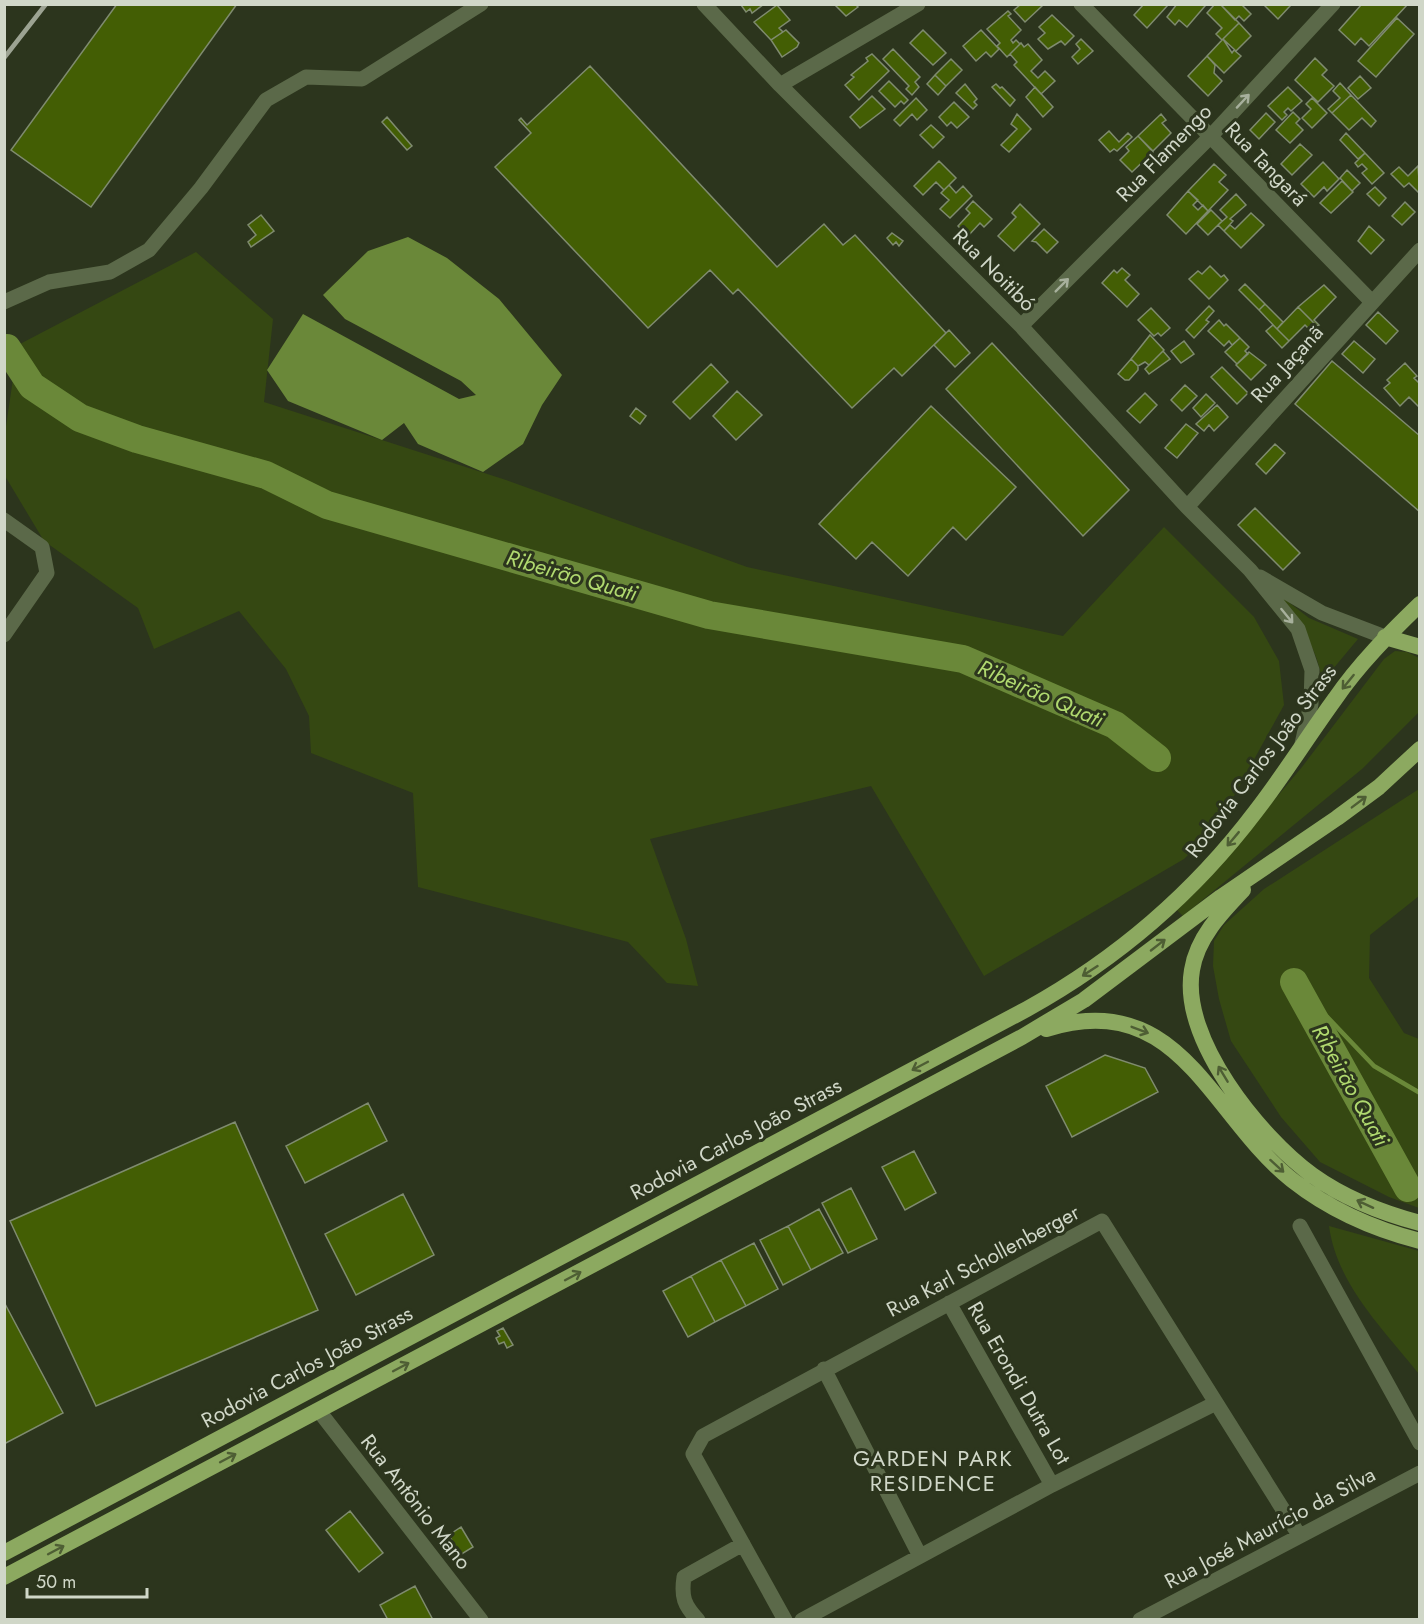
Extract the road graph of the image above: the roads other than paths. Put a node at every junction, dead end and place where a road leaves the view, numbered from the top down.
1 (481, 4) edge
2 (704, 4) edge
3 (918, 4) edge
4 (1080, 4) edge
5 (1333, 4) edge
6 (780, 85) junction
7 (1210, 137) junction
8 (1419, 250) edge
9 (1371, 301) junction
10 (4, 302) edge
11 (1021, 327) junction
12 (1188, 507) junction
13 (4, 520) edge
14 (1250, 570) junction
15 (1419, 604) edge
16 (4, 635) edge
17 (1385, 637) junction
18 (1419, 647) edge
19 (1302, 747) junction
20 (1419, 748) edge
21 (1269, 864) junction
22 (1022, 1036) junction
23 (1419, 1223) edge
24 (1300, 1226) dead end
25 (1419, 1241) edge
26 (949, 1303) junction
27 (824, 1369) junction
28 (1216, 1403) junction
29 (319, 1410) junction
30 (1419, 1443) edge
31 (1419, 1473) edge
32 (1052, 1485) junction
33 (1299, 1535) junction
34 (743, 1544) junction
35 (4, 1553) edge
36 (920, 1556) junction
37 (4, 1578) edge
38 (481, 1620) edge
39 (698, 1620) edge
40 (785, 1620) edge
41 (802, 1620) edge
42 (1140, 1620) edge

1 - 10 street
2 - 6 street, Rua Noitibó
3 - 6 street
4 - 7 street, Rua Tangará
7 -> 5 street, Rua Flamengo
6 - 11 street, Rua Noitibó
7 - 9 street, Rua Tangará
11 -> 7 street, Rua Flamengo
8 - 9 street, Rua Jaçanã
9 - 12 street, Rua Jaçanã
11 - 12 street, Rua Noitibó
12 - 14 street, Rua Noitibó
13 - 16 street
14 - 17 street, Rua Noitibó
14 -> 19 street, Rua Noitibó
15 - 17 highway, Rodovia Carlos João Strass
17 - 18 highway
17 -> 19 highway, Rodovia Carlos João Strass
19 -> 35 highway, Rodovia Carlos João Strass
21 -> 20 highway, Rodovia Carlos João Strass
22 -> 21 highway, Rodovia Carlos João Strass
23 -> 21 highway
22 -> 25 highway
29 -> 22 highway, Rodovia Carlos João Strass
24 - 30 street
26 - 27 street, Rua Karl Schollenberger
26 - 28 street, Rua Karl Schollenberger
26 - 32 street, Rua Erondi Dutra Lot
27 - 34 street, Rua Karl Schollenberger
27 - 36 street
28 - 32 street
28 - 33 street, Rua Karl Schollenberger
37 -> 29 highway, Rodovia Carlos João Strass
29 - 38 street, Rua Antônio Mano
31 - 33 street, Rua José Maurício da Silva
32 - 36 street
33 - 42 street, Rua José Maurício da Silva
34 - 39 street
34 - 40 street
36 - 41 street

